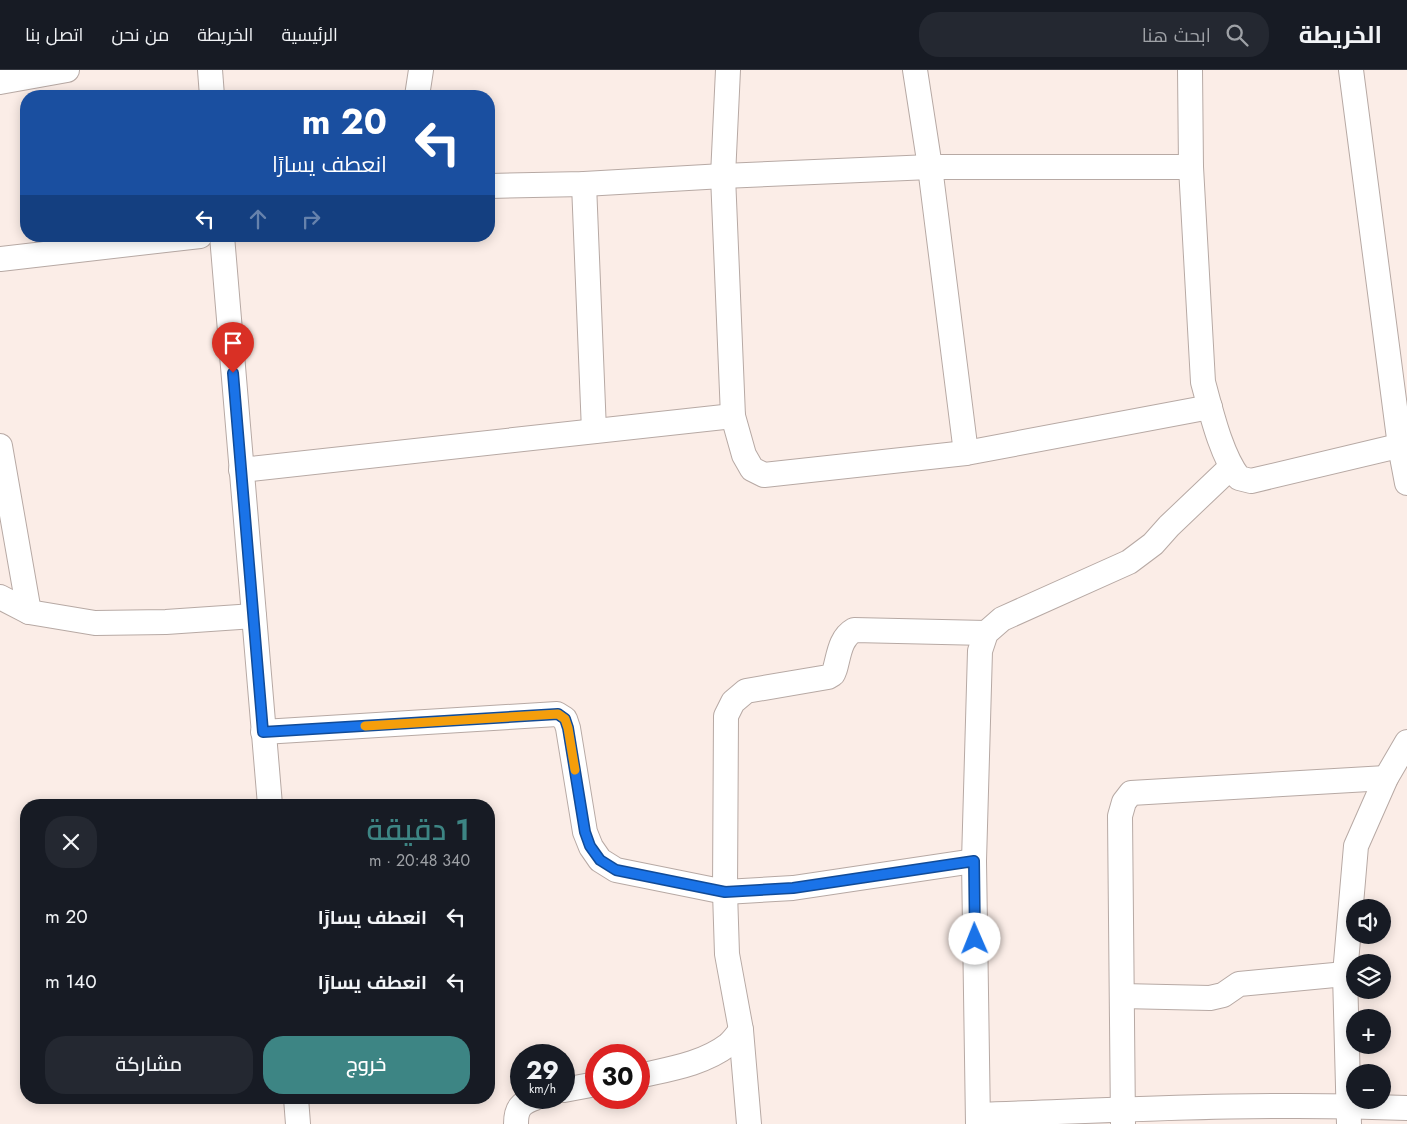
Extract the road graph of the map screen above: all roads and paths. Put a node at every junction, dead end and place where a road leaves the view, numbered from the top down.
1 (67, 70) edge
2 (210, 70) edge
3 (421, 70) edge
4 (728, 70) edge
5 (916, 70) edge
6 (1190, 70) edge
7 (1351, 70) edge
8 (0, 82) edge
9 (212, 90) edge
10 (418, 90) edge
11 (930, 167) junction
12 (1192, 167) junction
13 (723, 176) junction
14 (584, 184) junction
15 (495, 186) edge
16 (148, 242) edge
17 (223, 242) edge
18 (0, 259) edge
19 (1210, 407) junction
20 (733, 416) junction
21 (594, 431) junction
22 (1404, 445) edge
23 (0, 446) edge
24 (966, 453) junction
25 (1231, 468) junction
26 (242, 470) junction
27 (1407, 483) edge
28 (0, 597) edge
29 (28, 612) junction
30 (254, 616) junction
31 (986, 633) junction
32 (263, 732) junction
33 (1407, 742) edge
34 (1386, 778) junction
35 (269, 799) edge
36 (974, 861) junction
37 (725, 892) junction
38 (1345, 974) junction
39 (1122, 996) junction
40 (740, 1030) junction
41 (650, 1073) edge
42 (296, 1104) edge
43 (1407, 1108) edge
44 (519, 1109) edge
45 (1350, 1115) edge
46 (1123, 1117) edge
47 (978, 1119) edge
48 (298, 1124) edge
49 (516, 1124) edge
50 (749, 1124) edge

1 - 8 street
2 - 9 street
3 - 10 street
4 - 13 street
5 - 11 street
6 - 12 street
7 - 22 street
11 - 12 street
11 - 13 street
11 - 24 street
12 - 19 street
13 - 14 street
13 - 20 street
14 - 15 street
14 - 21 street
16 - 18 street
17 - 26 street
19 - 24 street
19 - 25 street
20 - 21 street
20 - 24 street
21 - 26 street
22 - 25 street
22 - 27 street
23 - 29 street
25 - 31 street
26 - 30 street
28 - 29 street
29 - 30 street
30 - 32 street
31 - 36 street
31 - 37 street
32 - 35 street
32 - 37 street
33 - 34 street
34 - 38 street
34 - 39 street
36 - 37 street
36 - 47 street
37 - 40 street
38 - 39 street
38 - 45 street
39 - 46 street
40 - 41 street
40 - 50 street
42 - 48 street
43 - 45 street
44 - 49 street
45 - 46 street
46 - 47 street

